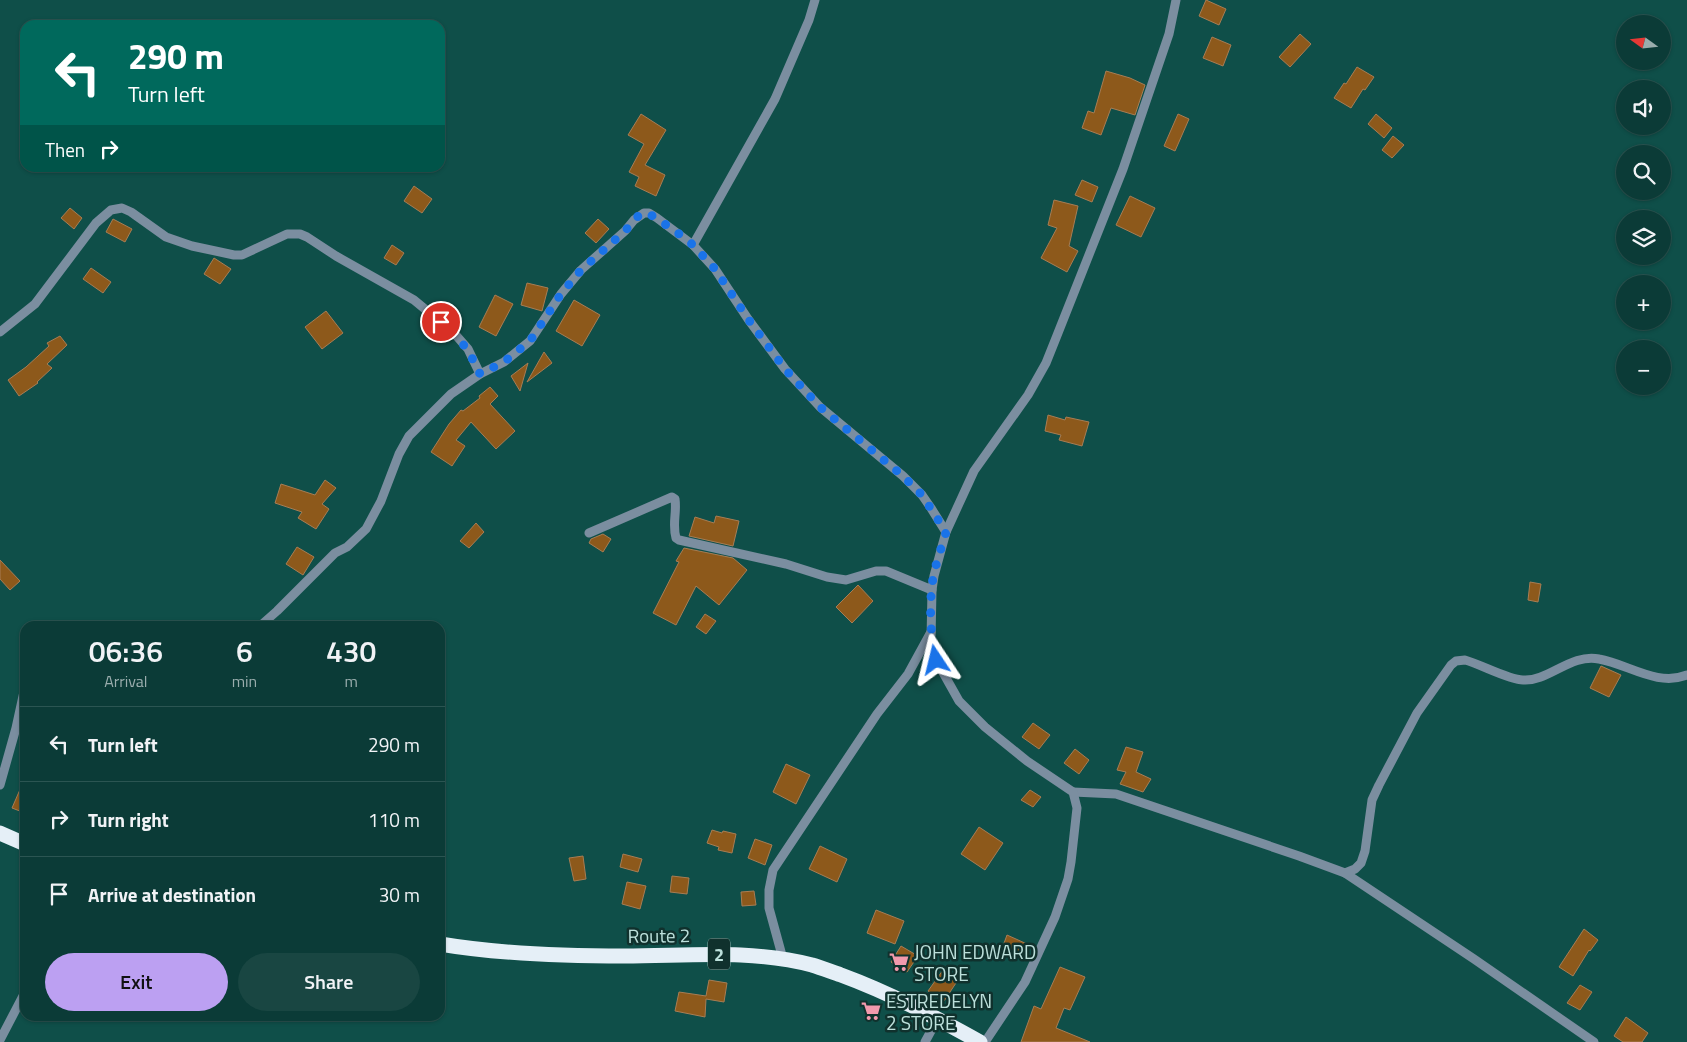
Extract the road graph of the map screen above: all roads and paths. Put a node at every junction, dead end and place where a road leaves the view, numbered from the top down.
1 (816, 0) edge
2 (1176, 0) edge
3 (693, 245) junction
4 (0, 332) edge
5 (480, 374) junction
6 (946, 532) junction
7 (589, 533) dead end
8 (932, 590) junction
9 (266, 621) edge
10 (931, 631) junction
11 (1687, 676) edge
12 (20, 710) edge
13 (0, 785) edge
14 (1073, 792) junction
15 (0, 833) edge
16 (20, 842) edge
17 (1345, 873) junction
18 (445, 945) edge
19 (783, 960) junction
20 (20, 1002) edge
21 (938, 1018) junction
22 (0, 1040) edge
23 (925, 1042) edge
24 (980, 1042) edge
25 (985, 1042) edge
26 (1594, 1042) edge

1 - 3 street
2 - 6 street
3 - 5 street
3 - 6 street
4 - 5 street
5 - 9 street
6 - 8 street
7 - 8 street
8 - 10 street
10 - 14 street
10 - 19 street
11 - 17 street
12 - 13 street
14 - 17 street
14 - 25 street
15 - 16 highway
17 - 26 street
18 - 19 highway, Route 2 / 2
19 - 21 highway, Route 2 / 2
20 - 22 street
21 - 23 street
21 - 24 highway, Route 2 / 2

